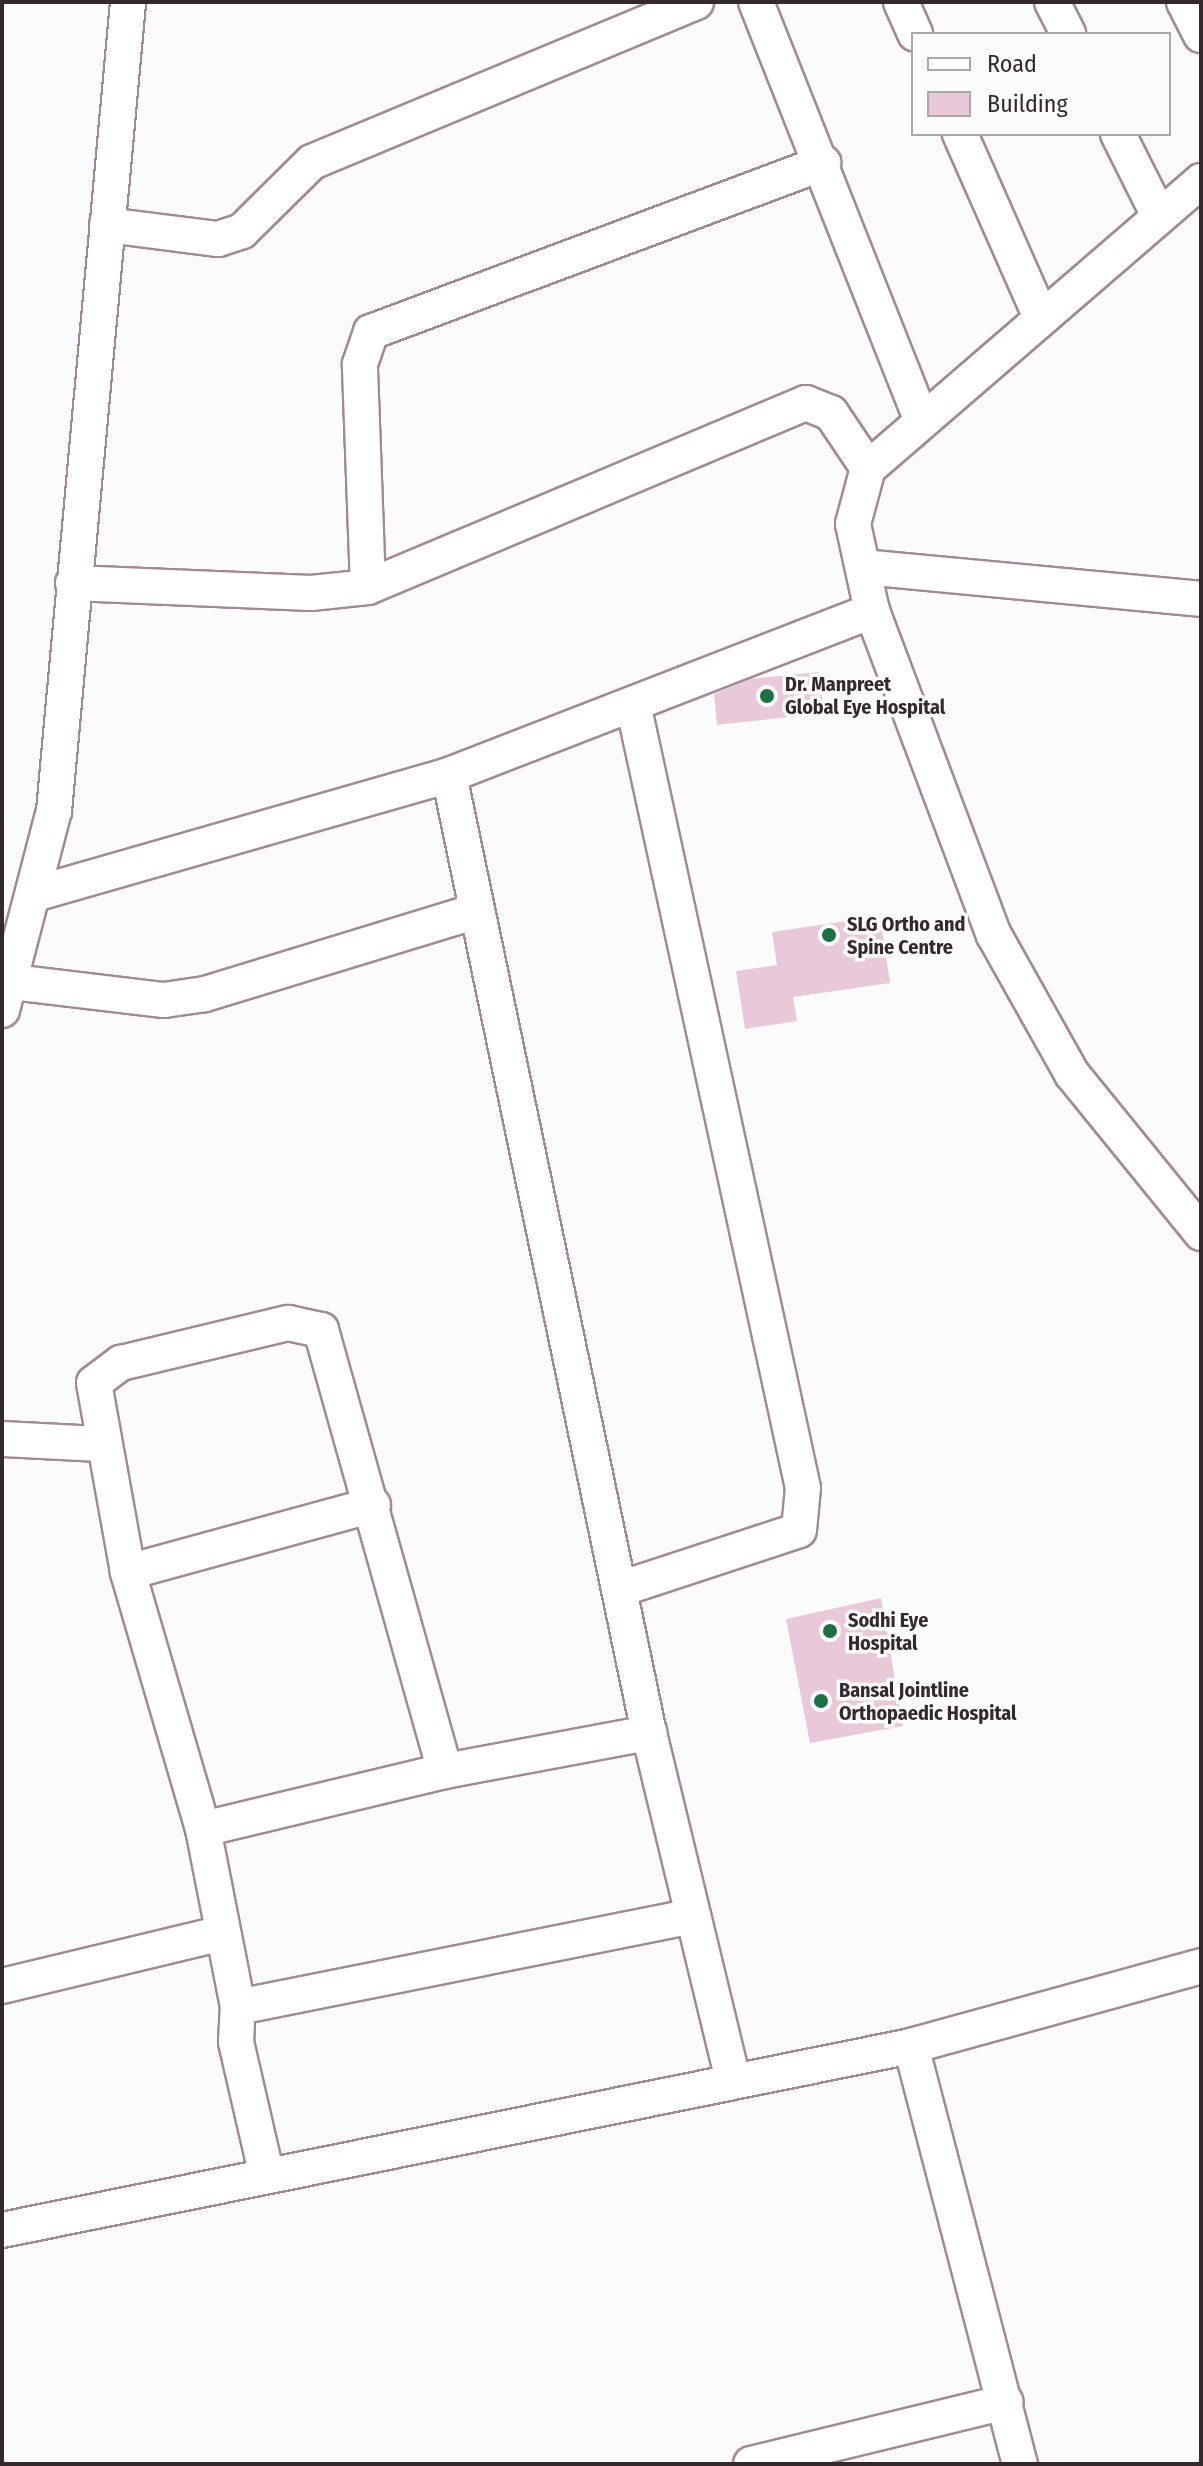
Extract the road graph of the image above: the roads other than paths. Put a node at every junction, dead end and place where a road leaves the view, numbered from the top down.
1 (128, 2) edge
2 (696, 2) edge
3 (756, 2) edge
4 (901, 2) edge
5 (1052, 2) edge
6 (1184, 2) edge
7 (914, 32) edge
8 (1067, 32) edge
9 (1201, 35) edge
10 (961, 136) edge
11 (1119, 136) edge
12 (823, 163) junction
13 (1201, 181) edge
14 (1158, 214) junction
15 (107, 225) junction
16 (1040, 315) junction
17 (920, 417) junction
18 (868, 468) junction
19 (863, 567) junction
20 (73, 583) junction
21 (368, 587) junction
22 (1201, 599) edge
23 (872, 611) junction
24 (634, 708) junction
25 (449, 775) junction
26 (38, 893) junction
27 (474, 912) junction
28 (7, 996) edge
29 (1201, 1233) edge
30 (2, 1439) edge
31 (102, 1444) junction
32 (373, 1505) junction
33 (128, 1572) junction
34 (620, 1589) junction
35 (649, 1733) junction
36 (445, 1771) junction
37 (203, 1829) junction
38 (690, 1917) junction
39 (223, 1933) junction
40 (1201, 1966) edge
41 (2, 1986) edge
42 (238, 2007) junction
43 (911, 2046) junction
44 (732, 2077) junction
45 (266, 2172) junction
46 (2, 2230) edge
47 (1006, 2402) junction
48 (751, 2464) edge
49 (1020, 2464) edge

1 - 15 street
2 - 15 street
3 - 12 street
4 - 7 street
5 - 8 street
6 - 9 street
10 - 16 street
11 - 14 street
12 - 17 street
12 - 21 street
13 - 14 street
14 - 16 street
15 - 20 street
16 - 17 street
17 - 18 street
18 - 19 street
18 - 21 street
19 - 22 street
19 - 23 street
20 - 21 street
20 - 26 street
23 - 24 street
23 - 29 street
24 - 25 street
24 - 34 street
25 - 26 street
25 - 27 street
26 - 28 street
27 - 28 street
27 - 34 street
30 - 31 street
31 - 32 street
31 - 33 street
32 - 33 street
32 - 36 street
33 - 37 street
34 - 35 street
35 - 36 street
35 - 38 street
36 - 37 street
37 - 39 street
38 - 42 street
38 - 44 street
39 - 41 street
39 - 42 street
40 - 43 street
42 - 45 street
43 - 44 street
43 - 47 street
44 - 45 street
45 - 46 street
47 - 48 street
47 - 49 street

